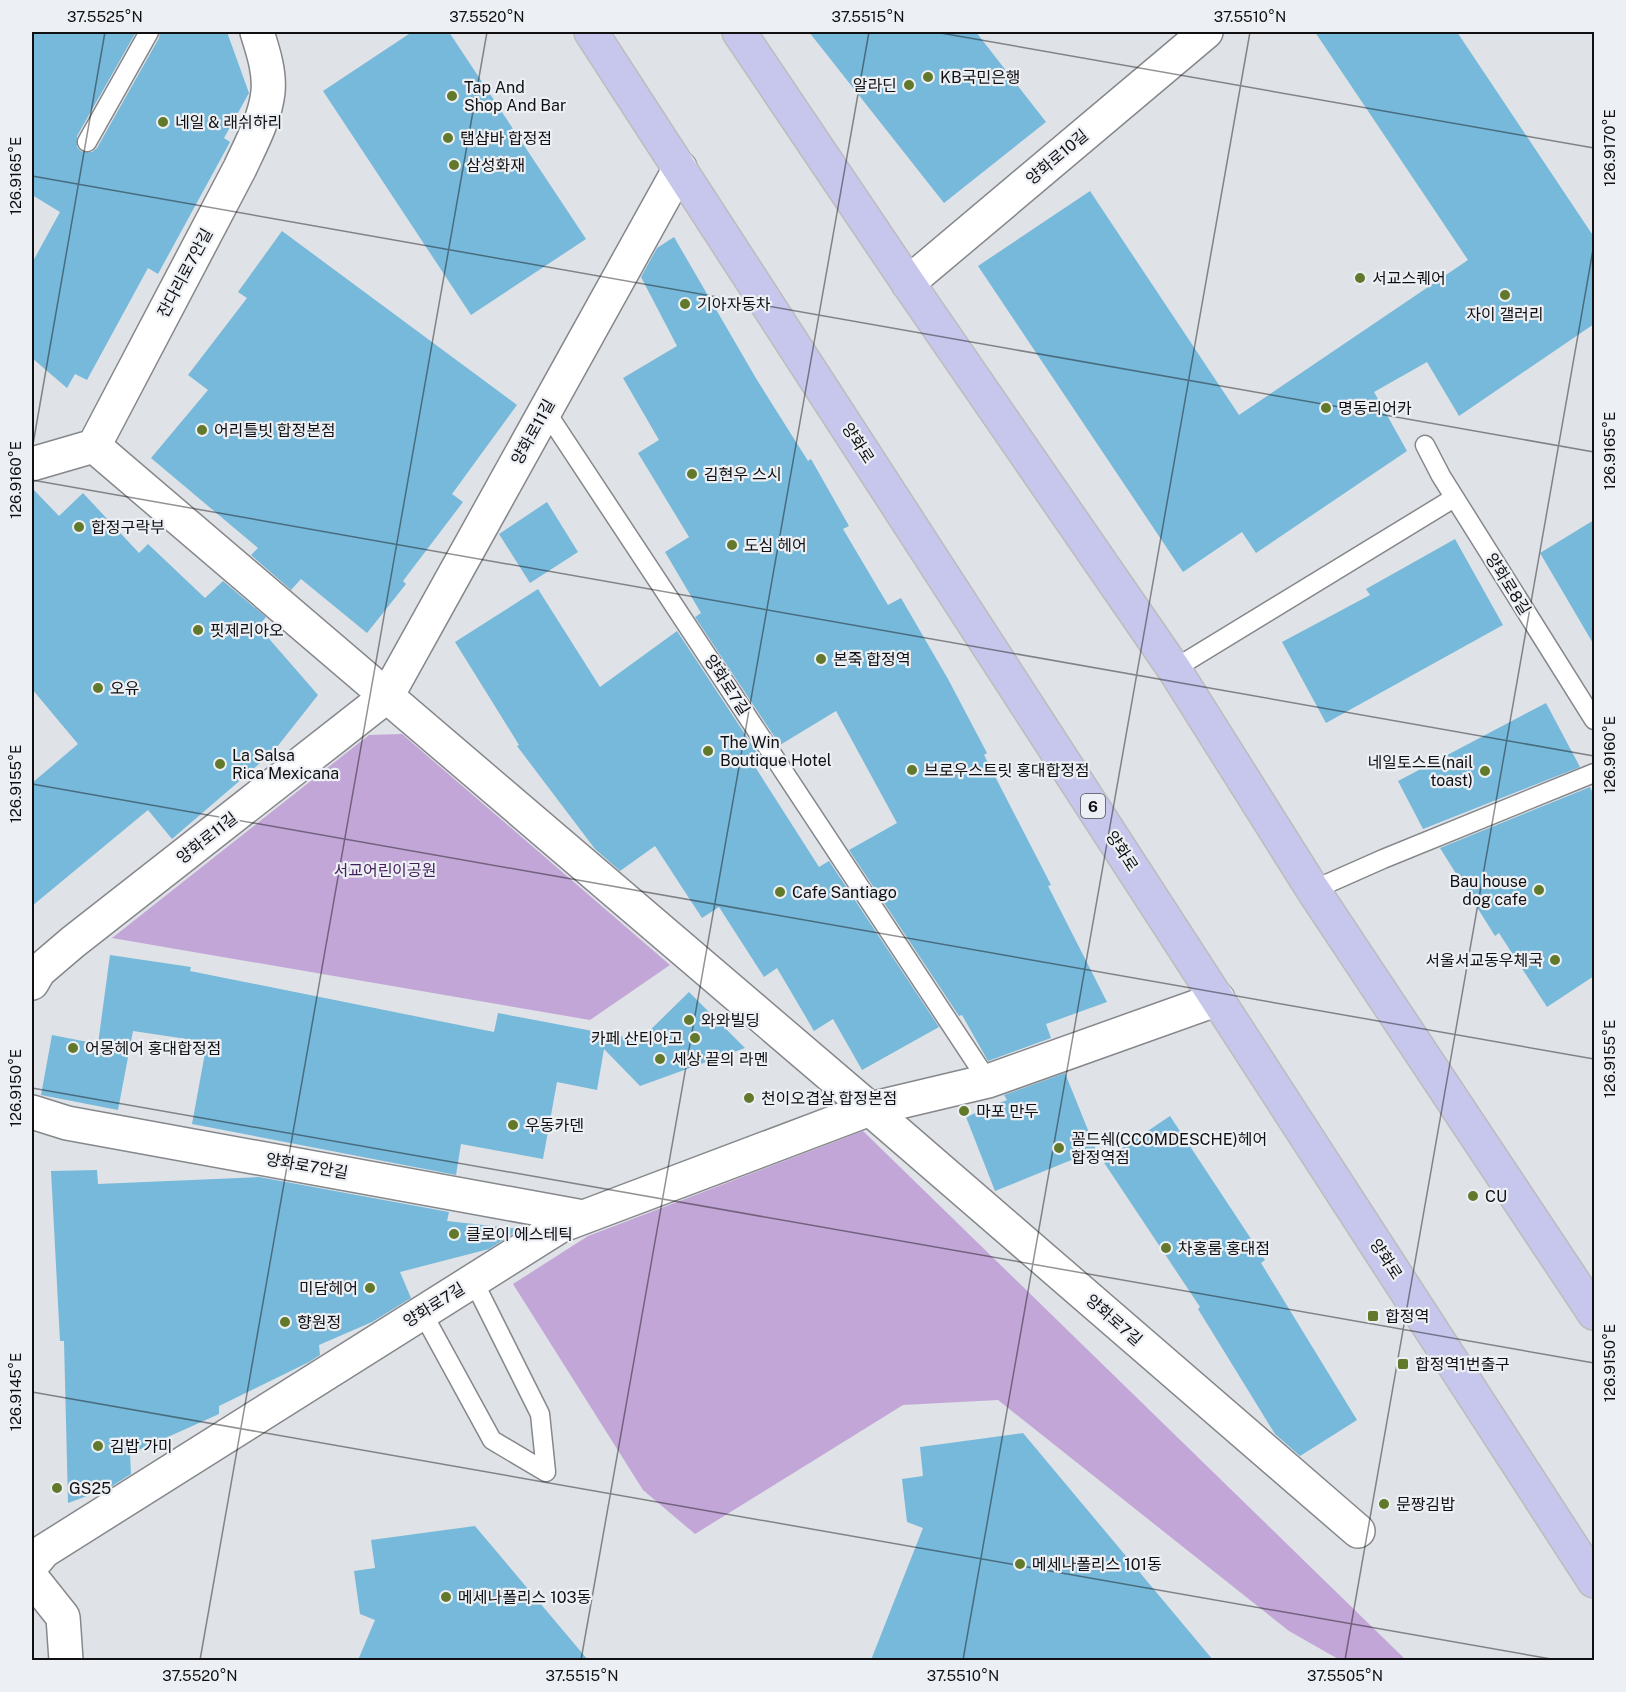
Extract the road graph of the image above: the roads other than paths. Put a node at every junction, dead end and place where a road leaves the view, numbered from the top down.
1 (149, 32) edge
2 (257, 32) edge
3 (591, 32) edge
4 (739, 32) edge
5 (1206, 32) edge
6 (87, 142) dead end
7 (680, 168) junction
8 (908, 283) junction
9 (545, 410) junction
10 (94, 446) junction
11 (1425, 446) dead end
12 (32, 464) edge
13 (1454, 498) junction
14 (1174, 669) junction
15 (387, 696) junction
16 (1594, 720) edge
17 (1594, 773) edge
18 (1313, 890) junction
19 (32, 983) edge
20 (1218, 999) junction
21 (988, 1081) junction
22 (870, 1109) junction
23 (32, 1112) edge
24 (583, 1217) junction
25 (473, 1280) junction
26 (422, 1312) junction
27 (1594, 1313) edge
28 (1358, 1531) dead end
29 (32, 1565) edge
30 (32, 1578) edge
31 (1594, 1581) edge
32 (66, 1660) edge

1 - 6 lane
2 - 10 street, 잔다리로7안길
3 - 7 main road, 양화로 / 6
4 - 8 main road
5 - 8 street, 양화로10길
7 - 9 street, 양화로11길
7 - 20 main road, 양화로 / 6
8 - 14 main road
9 - 15 street, 양화로11길
9 - 21 lane, 양화로7길
10 - 12 street
10 - 15 street
11 - 13 lane, 양화로8길
13 - 14 lane
13 - 16 lane, 양화로8길
14 - 18 main road
15 - 19 street, 양화로11길
15 - 22 street, 양화로7길
17 - 18 lane
18 - 27 main road
20 - 21 street, 양화로7길
20 - 31 main road, 양화로 / 6
21 - 22 street, 양화로7길
22 - 24 street, 양화로7길
22 - 28 street, 양화로7길
23 - 24 street, 양화로7안길
24 - 25 street, 양화로7길
25 - 26 street, 양화로7길
25 - 26 lane
26 - 29 street, 양화로7길
30 - 32 street

